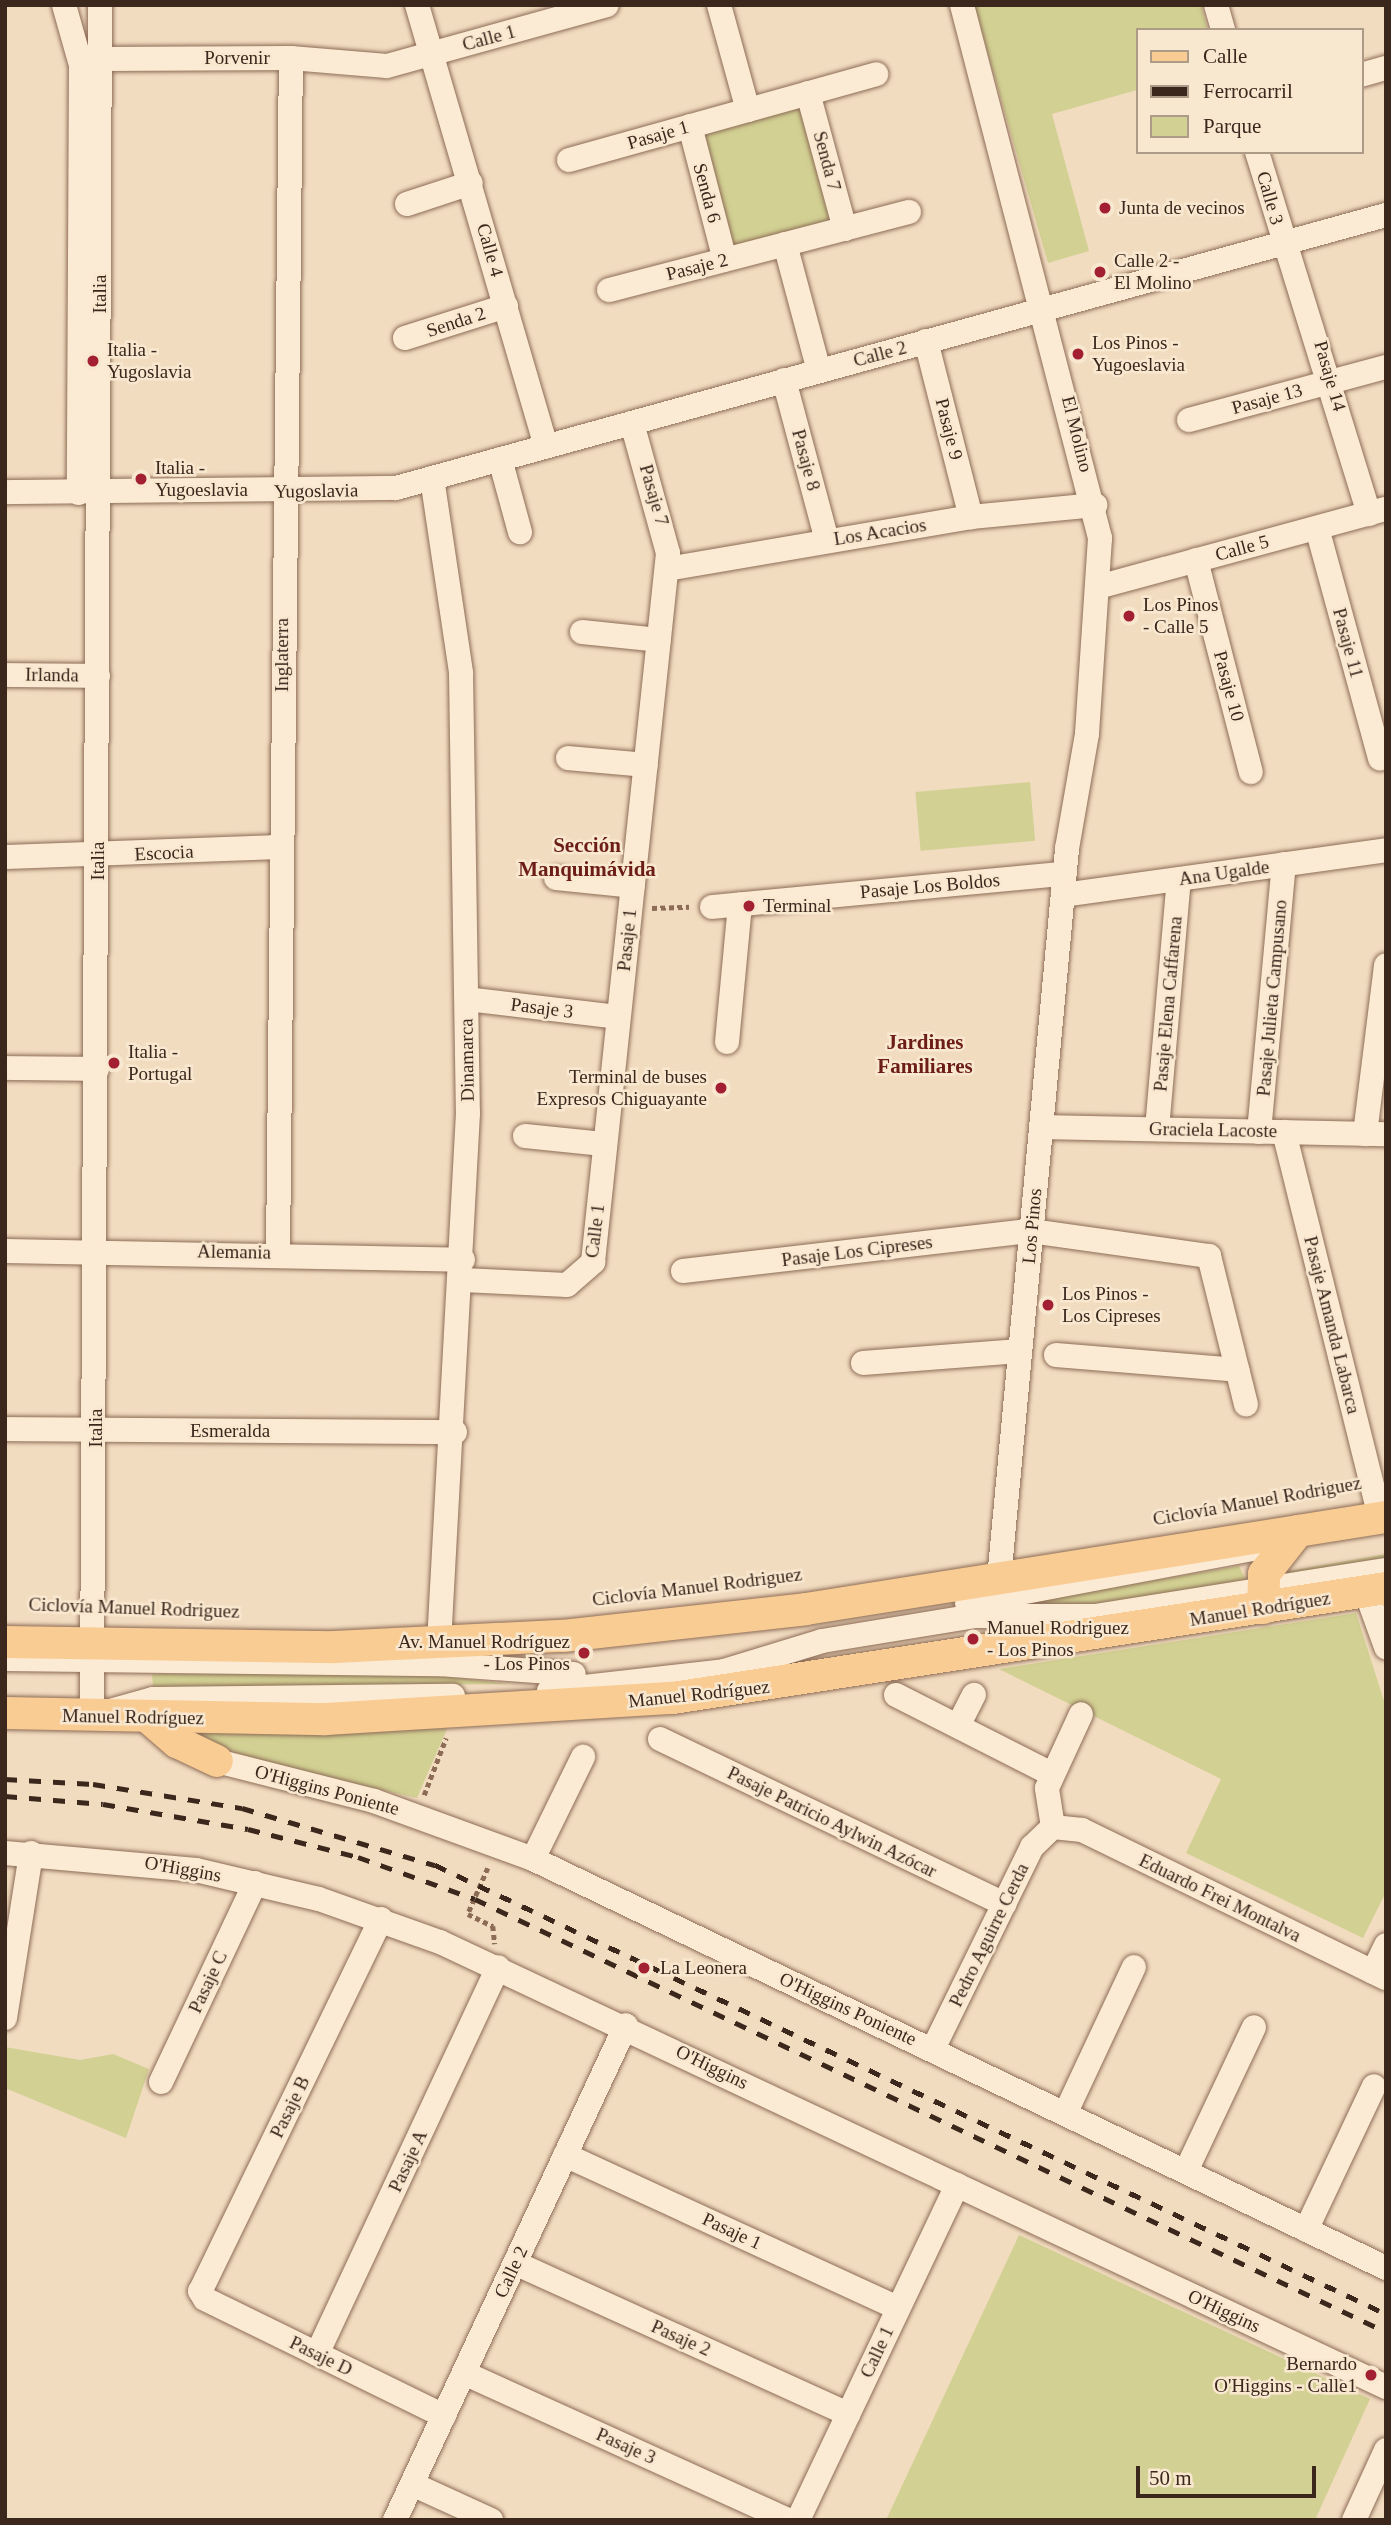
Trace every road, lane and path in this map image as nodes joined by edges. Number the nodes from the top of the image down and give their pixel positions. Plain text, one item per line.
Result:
1 (64, 5) edge
2 (100, 5) edge
3 (417, 5) edge
4 (607, 5) edge
5 (719, 5) edge
6 (962, 5) edge
7 (1216, 5) edge
8 (572, 10) edge
9 (1222, 28) edge
10 (434, 53) junction
11 (292, 58) junction
12 (102, 59) junction
13 (370, 67) joint
14 (1386, 68) edge
15 (876, 74) dead end
16 (1363, 74) edge
17 (808, 93) junction
18 (748, 110) junction
19 (690, 126) junction
20 (1258, 154) edge
21 (569, 160) dead end
22 (471, 183) junction
23 (407, 204) dead end
24 (909, 212) dead end
25 (1386, 215) edge
26 (845, 229) junction
27 (1282, 243) junction
28 (785, 244) junction
29 (725, 260) junction
30 (609, 290) dead end
31 (506, 306) junction
32 (1044, 309) junction
33 (405, 338) dead end
34 (926, 341) junction
35 (1386, 367) edge
36 (819, 371) junction
37 (785, 380) junction
38 (1331, 382) junction
39 (1189, 420) dead end
40 (632, 422) junction
41 (546, 447) junction
42 (500, 459) junction
43 (432, 478) junction
44 (375, 490) joint
45 (283, 491) junction
46 (5, 492) edge
47 (89, 493) junction
48 (1095, 505) junction
49 (1377, 511) edge
50 (971, 517) junction
51 (1317, 528) junction
52 (520, 531) dead end
53 (827, 540) junction
54 (1196, 560) junction
55 (667, 569) junction
56 (1098, 587) junction
57 (582, 632) dead end
58 (659, 640) junction
59 (5, 675) edge
60 (98, 676) junction
61 (568, 758) dead end
62 (1380, 759) dead end
63 (646, 765) junction
64 (1251, 772) dead end
65 (281, 847) junction
66 (1386, 850) edge
67 (5, 857) edge
68 (98, 857) junction
69 (1284, 864) junction
70 (556, 878) dead end
71 (1179, 880) junction
72 (1064, 885) junction
73 (631, 897) junction
74 (740, 905) junction
75 (712, 907) joint
76 (1386, 965) edge
77 (467, 999) junction
78 (618, 1017) junction
79 (727, 1042) dead end
80 (5, 1068) edge
81 (97, 1069) junction
82 (1041, 1126) junction
83 (1157, 1129) junction
84 (1259, 1132) junction
85 (1284, 1132) junction
86 (1375, 1134) edge
87 (525, 1136) dead end
88 (604, 1144) junction
89 (1031, 1231) junction
90 (5, 1251) edge
91 (96, 1251) junction
92 (278, 1253) junction
93 (463, 1270) junction
94 (683, 1271) dead end
95 (1020, 1351) junction
96 (1056, 1355) dead end
97 (863, 1363) dead end
98 (1237, 1370) junction
99 (1246, 1405) dead end
100 (5, 1429) edge
101 (96, 1430) junction
102 (455, 1432) junction
103 (1383, 1518) edge
104 (1298, 1531) junction
105 (999, 1579) junction
106 (1379, 1583) edge
107 (1261, 1599) junction
108 (5, 1642) edge
109 (439, 1644) junction
110 (1386, 1647) edge
111 (94, 1653) junction
112 (5, 1660) edge
113 (896, 1695) dead end
114 (974, 1695) dead end
115 (5, 1713) edge
116 (454, 1714) junction
117 (1081, 1714) dead end
118 (92, 1716) junction
119 (149, 1718) junction
120 (958, 1726) junction
121 (660, 1739) dead end
122 (583, 1758) dead end
123 (217, 1761) joint
124 (1052, 1774) junction
125 (416, 1814) junction
126 (1053, 1827) junction
127 (499, 1845) junction
128 (5, 1853) edge
129 (31, 1853) junction
130 (533, 1859) junction
131 (255, 1883) junction
132 (1004, 1904) junction
133 (381, 1919) junction
134 (1386, 1945) edge
135 (498, 1967) junction
136 (1134, 1967) dead end
137 (1379, 1975) edge
138 (6, 2002) edge
139 (626, 2025) junction
140 (1254, 2028) dead end
141 (933, 2049) junction
142 (161, 2081) dead end
143 (1374, 2086) dead end
144 (1066, 2112) junction
145 (565, 2155) junction
146 (1186, 2171) junction
147 (957, 2185) junction
148 (1306, 2230) junction
149 (515, 2263) junction
150 (1386, 2268) edge
151 (201, 2294) joint
152 (898, 2308) junction
153 (317, 2354) junction
154 (464, 2373) junction
155 (1386, 2387) edge
156 (848, 2414) junction
157 (444, 2416) junction
158 (1386, 2449) edge
159 (412, 2484) junction
160 (395, 2520) edge
161 (491, 2520) edge
162 (788, 2520) edge
163 (798, 2520) edge
164 (1354, 2520) edge

1 - 47 street, Italia
2 - 12 street, Italia
3 - 10 street
4 - 8 street, Calle 1
5 - 18 street
6 - 32 street, El Molino
7 - 9 street
8 - 10 street, Calle 1
10 - 13 street, Calle 1
10 - 22 street, Calle 4
11 - 12 street, Porvenir
11 - 13 street, Porvenir
11 - 45 street, Inglaterra
12 - 47 street, Italia
14 - 16 street
15 - 17 street, Pasaje 1
17 - 18 street, Pasaje 1
17 - 26 street, Senda 7
18 - 19 street, Pasaje 1
19 - 21 street, Pasaje 1
19 - 29 street, Senda 6
20 - 27 street, Calle 3
22 - 23 street
22 - 31 street, Calle 4
24 - 26 street, Pasaje 2
25 - 27 street, Calle 2
26 - 28 street, Pasaje 2
27 - 32 street, Calle 2
27 - 38 street, Pasaje 14
28 - 29 street, Pasaje 2
28 - 36 street
29 - 30 street, Pasaje 2
31 - 33 street, Senda 2
31 - 41 street, Calle 4
32 - 34 street, Calle 2
32 - 48 street, El Molino
34 - 36 street, Calle 2
34 - 50 street, Pasaje 9
35 - 38 street, Pasaje 13
36 - 37 street, Calle 2
37 - 40 street, Calle 2
37 - 53 street, Pasaje 8
38 - 39 street, Pasaje 13
38 - 49 street, Pasaje 14
40 - 41 street, Calle 2
40 - 55 street, Pasaje 7
41 - 42 street, Calle 2
42 - 43 street, Calle 2
42 - 52 street
43 - 44 street, Calle 2
43 - 77 street, Dinamarca
44 - 45 street, Yugoslavia
45 - 47 street, Yugoslavia
45 - 65 street, Inglaterra
46 - 47 street, Yugoslavia
47 - 60 street, Italia
48 - 50 street, Los Acacios
48 - 56 street, El Molino
49 - 51 street, Calle 5
50 - 53 street, Los Acacios
51 - 54 street, Calle 5
51 - 62 street, Pasaje 11
53 - 55 street, Los Acacios
54 - 56 street, Calle 5
54 - 64 street, Pasaje 10
55 - 58 street, Pasaje 1
56 - 72 street, El Molino
57 - 58 street
58 - 63 street, Pasaje 1
59 - 60 street, Irlanda
60 - 68 street, Italia
61 - 63 street
63 - 73 street, Pasaje 1
65 - 68 street, Escocia
65 - 92 street, Inglaterra
66 - 69 street, Ana Ugalde
67 - 68 street, Escocia
68 - 81 street, Italia
69 - 71 street, Ana Ugalde
69 - 84 street, Pasaje Julieta Campusano
70 - 73 street
71 - 72 street, Ana Ugalde
71 - 83 street, Pasaje Elena Caffarena
72 - 74 street, Pasaje Los Boldos
72 - 82 street, Los Pinos
73 - 75 path
73 - 78 street, Pasaje 1
74 - 75 street, Pasaje Los Boldos
74 - 79 street
76 - 86 street
77 - 78 street, Pasaje 3
77 - 93 street, Dinamarca
78 - 88 street, Pasaje 1
80 - 81 street
81 - 91 street, Italia
82 - 83 street, Graciela Lacoste
82 - 89 street, Los Pinos
83 - 84 street, Graciela Lacoste
84 - 85 street, Graciela Lacoste
85 - 86 street, Graciela Lacoste
85 - 103 street, Pasaje Amanda Labarca
87 - 88 street
88 - 93 street, Calle 1
89 - 94 street, Pasaje Los Cipreses
89 - 95 street, Los Pinos
89 - 98 street, Pasaje Los Cipreses
90 - 91 street, Alemania
91 - 92 street, Alemania
91 - 101 street, Italia
92 - 93 street, Alemania
93 - 102 street, Dinamarca
95 - 97 street
95 - 105 street, Los Pinos
96 - 98 street
98 - 99 street
100 - 101 street, Esmeralda
101 - 102 street, Esmeralda
101 - 111 street, Italia
102 - 109 street, Dinamarca
103 - 104 main road
104 - 105 main road
104 - 107 main road
104 - 111 street
105 - 109 main road
106 - 107 main road, Manuel Rodríguez
106 - 110 street
107 - 116 main road, Manuel Rodríguez
107 - 118 street
108 - 111 main road
109 - 111 main road
111 - 112 street
111 - 118 street, Italia
113 - 120 street
114 - 120 street
115 - 118 main road, Manuel Rodríguez
116 - 119 main road, Manuel Rodríguez
116 - 125 path
117 - 124 street
118 - 119 main road, Manuel Rodríguez
119 - 123 main road
120 - 124 street
121 - 132 street, Pasaje Patricio Aylwin Azócar
122 - 130 street
123 - 125 street, O'Higgins Poniente
124 - 126 street
125 - 127 street, O'Higgins Poniente
126 - 132 street, Pedro Aguirre Cerda
126 - 137 street, Eduardo Frei Montalva
127 - 130 street, O'Higgins Poniente
127 - 135 path
128 - 129 street, O'Higgins
129 - 131 street, O'Higgins
129 - 138 street
130 - 141 street, O'Higgins Poniente
131 - 133 street, O'Higgins
131 - 142 street, Pasaje C
132 - 141 street, Pedro Aguirre Cerda
133 - 135 street, O'Higgins
133 - 151 street, Pasaje B
134 - 137 street
135 - 139 street, O'Higgins
135 - 153 street, Pasaje A
136 - 144 street
139 - 145 street, Calle 2
139 - 147 street, O'Higgins
140 - 146 street
141 - 144 street, O'Higgins Poniente
143 - 148 street
144 - 146 street, O'Higgins Poniente
145 - 149 street, Calle 2
145 - 152 street, Pasaje 1
146 - 148 street, O'Higgins Poniente
147 - 152 street, Calle 1
147 - 155 street, O'Higgins
148 - 150 street, O'Higgins Poniente
149 - 154 street, Calle 2
149 - 156 street, Pasaje 2
151 - 153 street, Pasaje D
152 - 156 street, Calle 1
153 - 157 street, Pasaje D
154 - 157 street, Calle 2
154 - 162 street, Pasaje 3
156 - 163 street, Calle 1
157 - 159 street, Calle 2
158 - 164 street
159 - 160 street, Calle 2
159 - 161 street

